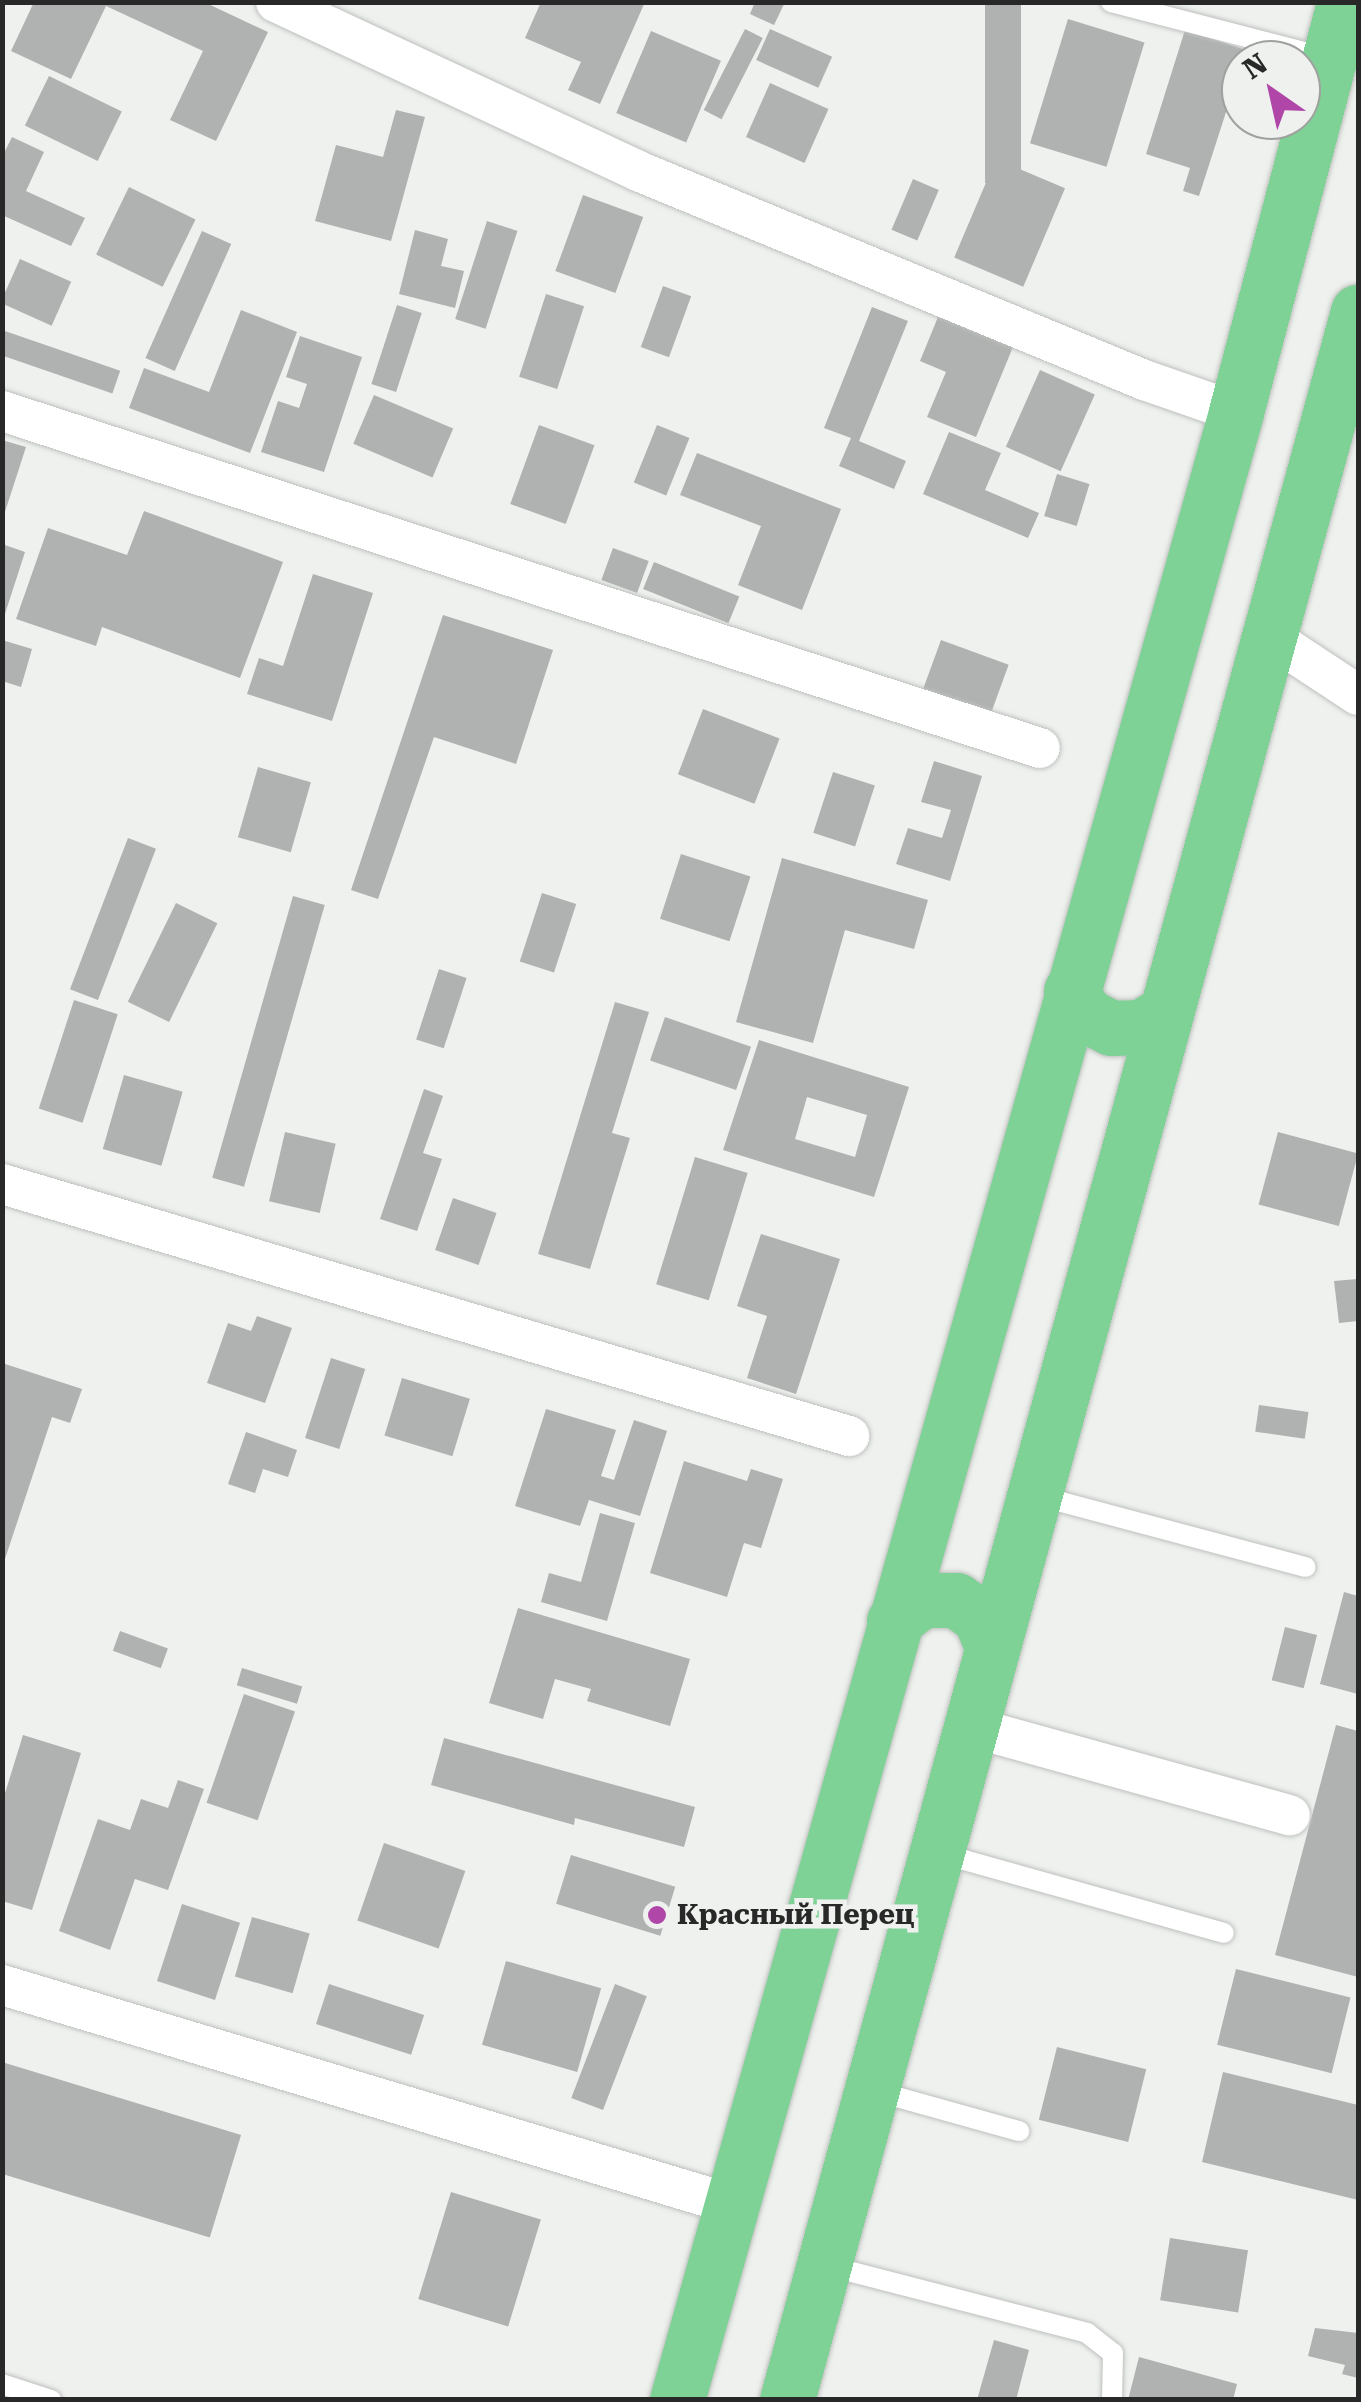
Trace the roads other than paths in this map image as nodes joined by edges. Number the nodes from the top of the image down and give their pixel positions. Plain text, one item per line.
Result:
1 (276, 2) edge
2 (1111, 2) edge
3 (1344, 2) edge
4 (340, 16) edge
5 (1329, 58) junction
6 (1358, 312) edge
7 (2, 411) edge
8 (1236, 412) junction
9 (1270, 637) junction
10 (1358, 694) edge
11 (1040, 748) dead end
12 (1071, 991) junction
13 (1166, 1012) junction
14 (2, 1184) edge
15 (849, 1436) dead end
16 (1033, 1494) junction
17 (1306, 1567) dead end
18 (894, 1621) junction
19 (991, 1644) junction
20 (968, 1726) junction
21 (1290, 1815) dead end
22 (934, 1852) junction
23 (1224, 1933) dead end
24 (2, 1985) edge
25 (870, 2089) junction
26 (1019, 2132) dead end
27 (731, 2204) junction
28 (823, 2264) junction
29 (2, 2384) edge
30 (51, 2400) edge
31 (677, 2400) edge
32 (787, 2400) edge
33 (1112, 2400) edge

1 - 4 street
2 - 5 lane
3 - 5 highway
4 - 8 street
5 - 8 highway
6 - 9 highway
7 - 11 street
8 - 12 highway
9 - 10 street
9 - 13 highway
12 - 13 highway
12 - 18 highway
13 - 16 highway
14 - 15 street
16 - 17 lane
16 - 19 highway
18 - 19 highway
18 - 27 highway
19 - 20 highway
20 - 21 street
20 - 22 highway
22 - 23 lane
22 - 25 highway
24 - 27 street
25 - 26 lane
25 - 28 highway
27 - 31 highway
28 - 32 highway
28 - 33 lane
29 - 30 lane

